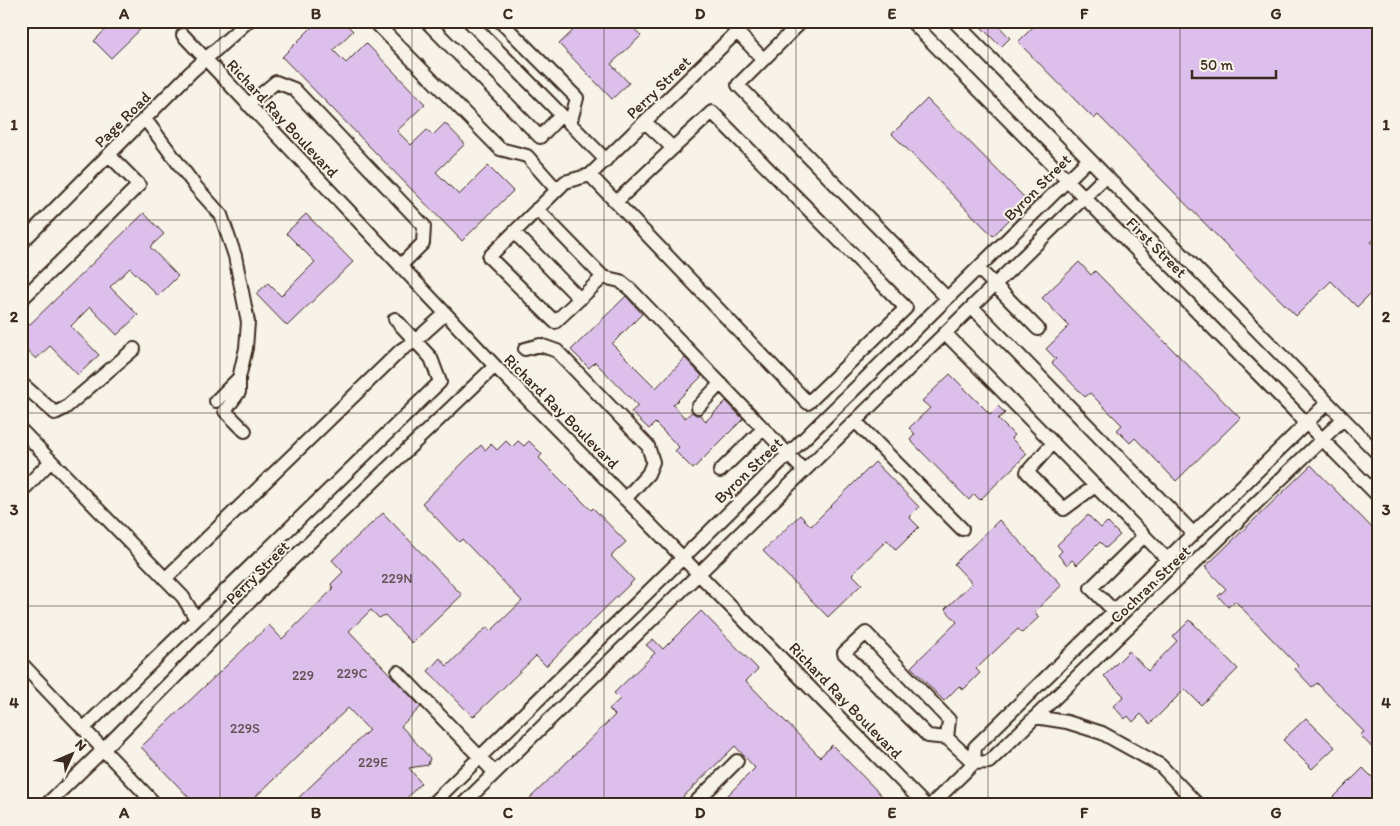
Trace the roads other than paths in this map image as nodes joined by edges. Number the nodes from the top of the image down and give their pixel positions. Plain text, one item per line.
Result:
1 (248, 21) edge
2 (374, 21) edge
3 (426, 21) edge
4 (469, 21) edge
5 (500, 21) edge
6 (748, 21) edge
7 (802, 21) edge
8 (911, 21) edge
9 (954, 21) edge
10 (737, 32) junction
11 (182, 34) dead end
12 (206, 59) junction
13 (763, 59) junction
14 (248, 105) junction
15 (144, 119) junction
16 (565, 119) junction
17 (645, 122) junction
18 (673, 148) junction
19 (109, 155) junction
20 (606, 160) junction
21 (1088, 160) junction
22 (590, 175) junction
23 (1105, 177) junction
24 (1068, 180) junction
25 (557, 190) junction
26 (1085, 197) junction
27 (616, 202) junction
28 (537, 209) junction
29 (514, 232) junction
30 (21, 243) edge
31 (400, 266) junction
32 (978, 268) junction
33 (603, 277) junction
34 (994, 286) junction
35 (23, 295) edge
36 (947, 298) junction
37 (580, 299) junction
38 (972, 307) junction
39 (445, 314) junction
40 (395, 319) dead end
41 (1038, 329) dead end
42 (946, 333) junction
43 (415, 341) junction
44 (134, 349) dead end
45 (524, 349) dead end
46 (494, 366) junction
47 (240, 378) junction
48 (21, 383) edge
49 (720, 384) junction
50 (849, 394) junction
51 (216, 401) dead end
52 (1327, 403) junction
53 (698, 407) dead end
54 (866, 411) junction
55 (1343, 419) junction
56 (855, 421) junction
57 (1307, 422) junction
58 (763, 429) junction
59 (21, 430) edge
60 (245, 431) dead end
61 (1323, 439) junction
62 (1053, 443) junction
63 (788, 455) junction
64 (1379, 455) edge
65 (51, 461) junction
66 (720, 471) dead end
67 (804, 471) junction
68 (24, 483) edge
69 (1095, 486) junction
70 (1379, 497) edge
71 (625, 499) junction
72 (962, 529) dead end
73 (1193, 533) junction
74 (1144, 536) junction
75 (682, 557) junction
76 (1167, 559) junction
77 (699, 574) junction
78 (165, 579) junction
79 (1114, 611) junction
80 (196, 619) junction
81 (21, 663) edge
82 (574, 664) junction
83 (398, 672) dead end
84 (590, 680) junction
85 (1036, 717) junction
86 (83, 729) junction
87 (947, 738) junction
88 (103, 750) junction
89 (480, 757) junction
90 (737, 761) dead end
91 (974, 763) junction
92 (495, 773) junction
93 (46, 805) edge
94 (156, 805) edge
95 (431, 805) edge
96 (462, 805) edge
97 (693, 805) edge
98 (926, 805) edge
99 (932, 805) edge
100 (1198, 805) edge

1 - 12 street, Page Road
2 - 25 street
3 - 16 street
4 - 16 street
5 - 16 street
6 - 10 street, Perry Street
7 - 13 street
8 - 24 street, First Street
9 - 21 street, First Street
10 - 13 street
10 - 17 street, Perry Street
11 - 12 street, Richard Ray Boulevard
12 - 14 street, Richard Ray Boulevard
12 - 15 street, Page Road
13 - 36 street
14 - 31 street, Richard Ray Boulevard
14 - 31 street
15 - 19 street, Page Road
15 - 47 street
16 - 20 street
17 - 18 street
17 - 20 street, Perry Street
18 - 27 street
18 - 27 street
19 - 30 street, Page Road
19 - 35 street
20 - 22 street, Perry Street
21 - 23 street, First Street
21 - 24 street, Byron Street
22 - 25 street
22 - 27 street
23 - 26 street
23 - 52 street, First Street
24 - 26 street, First Street
24 - 32 street, Byron Street
25 - 28 street
26 - 34 street
26 - 57 street, First Street
28 - 29 street
28 - 33 street
29 - 37 street
29 - 37 street
31 - 39 street, Richard Ray Boulevard
32 - 34 street
32 - 36 street, Byron Street
33 - 37 street
33 - 49 street
34 - 38 street
34 - 41 street
36 - 50 street, Byron Street
38 - 42 street
38 - 73 street
39 - 43 street
39 - 46 street, Richard Ray Boulevard
40 - 43 street
42 - 54 street
42 - 62 street
43 - 78 street
43 - 80 street
44 - 48 street
45 - 71 street
46 - 71 street, Richard Ray Boulevard
46 - 88 street, Perry Street
47 - 51 street
47 - 60 street
49 - 53 street
49 - 58 street
50 - 54 street
50 - 63 street, Byron Street
52 - 55 street, First Street
52 - 57 street, Cochran Street
54 - 56 street
55 - 61 street, Cochran Street
55 - 64 street, First Street
56 - 67 street
56 - 72 street
57 - 61 street, First Street
57 - 73 street, Cochran Street
58 - 63 street
58 - 66 street
59 - 65 street
61 - 70 street, First Street
61 - 85 street, Cochran Street
62 - 69 street
62 - 69 street
63 - 67 street
63 - 75 street, Byron Street
65 - 68 street
65 - 78 street
67 - 77 street
69 - 74 street
71 - 75 street, Richard Ray Boulevard
73 - 76 street, Cochran Street
74 - 76 street
74 - 79 street
75 - 77 street, Richard Ray Boulevard
75 - 82 street, Byron Street
76 - 79 street, Cochran Street
77 - 84 street
77 - 98 street, Richard Ray Boulevard
78 - 80 street
79 - 91 street, Cochran Street
80 - 86 street
81 - 86 street
82 - 84 street
82 - 89 street, Byron Street
83 - 89 street
84 - 92 street
85 - 91 street, Cochran Street
85 - 100 street
86 - 88 street
87 - 87 street
87 - 91 street
88 - 93 street, Perry Street
88 - 94 street
89 - 92 street
89 - 95 street, Byron Street
90 - 97 street
91 - 99 street, Cochran Street
92 - 96 street

